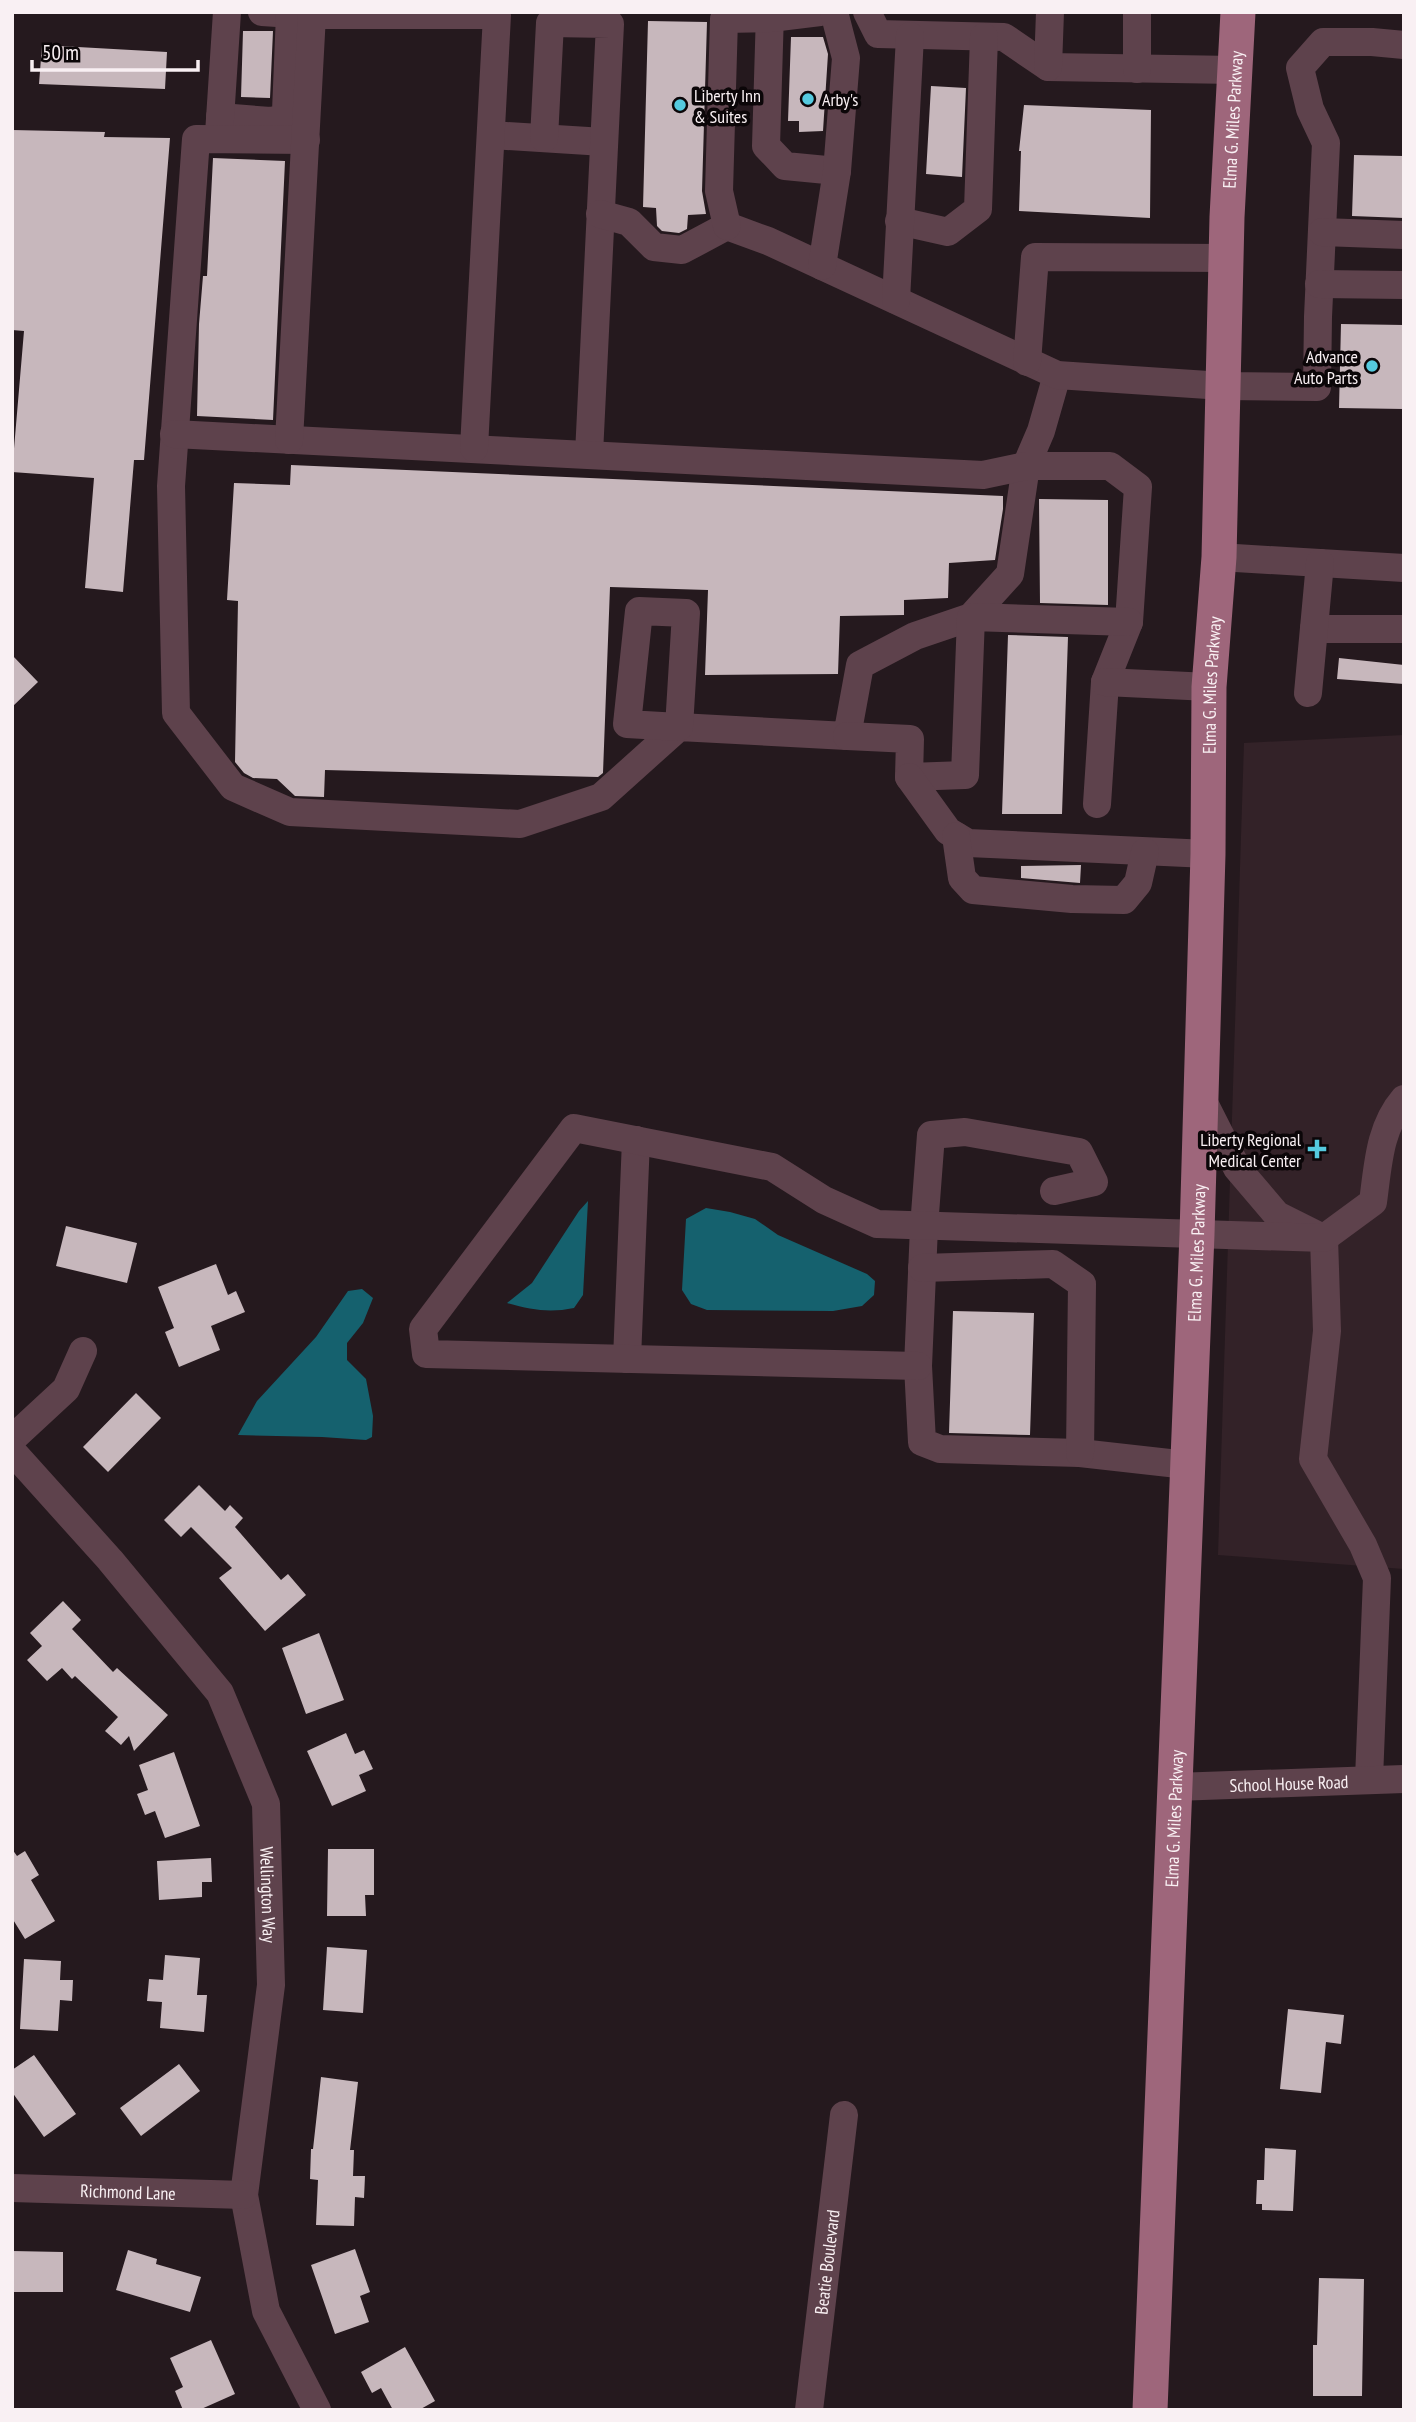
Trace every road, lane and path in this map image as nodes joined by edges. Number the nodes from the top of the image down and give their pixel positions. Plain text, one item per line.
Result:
1 (227, 12) edge
2 (262, 12) edge
3 (820, 12) edge
4 (834, 12) edge
5 (1050, 12) edge
6 (1138, 12) edge
7 (1238, 12) edge
8 (498, 13) edge
9 (301, 15) junction
10 (771, 15) edge
11 (873, 23) edge
12 (910, 36) junction
13 (984, 37) junction
14 (1404, 45) edge
15 (846, 58) junction
16 (1048, 67) junction
17 (1136, 69) junction
18 (1236, 71) junction
19 (219, 128) junction
20 (491, 135) junction
21 (544, 138) junction
22 (306, 140) junction
23 (604, 142) junction
24 (722, 145) junction
25 (766, 146) junction
26 (837, 171) junction
27 (600, 214) junction
28 (899, 221) junction
29 (727, 226) junction
30 (1322, 232) junction
31 (1404, 234) edge
32 (1227, 257) junction
33 (822, 266) junction
34 (1319, 284) junction
35 (1404, 285) edge
36 (896, 300) junction
37 (1027, 362) junction
38 (1057, 376) junction
39 (1223, 386) junction
40 (174, 434) junction
41 (289, 440) junction
42 (474, 448) junction
43 (589, 454) junction
44 (1026, 466) junction
45 (1219, 557) junction
46 (1320, 563) junction
47 (1404, 568) edge
48 (971, 617) junction
49 (1129, 621) junction
50 (1314, 629) junction
51 (1404, 629) edge
52 (1105, 682) junction
53 (1209, 687) junction
54 (1308, 693) dead end
55 (847, 736) junction
56 (909, 778) junction
57 (1097, 804) dead end
58 (956, 836) junction
59 (1145, 852) junction
60 (1208, 854) junction
61 (1200, 1095) junction
62 (1404, 1099) edge
63 (636, 1140) junction
64 (1054, 1191) dead end
65 (924, 1227) junction
66 (1196, 1234) junction
67 (1324, 1238) junction
68 (922, 1268) junction
69 (83, 1351) dead end
70 (628, 1359) junction
71 (918, 1366) junction
72 (12, 1439) edge
73 (12, 1451) edge
74 (1080, 1452) junction
75 (1187, 1465) junction
76 (1370, 1779) junction
77 (1404, 1779) edge
78 (1175, 1787) junction
79 (844, 2115) dead end
80 (12, 2188) edge
81 (244, 2195) junction
82 (317, 2410) edge
83 (810, 2410) edge
84 (1150, 2410) edge

1 - 19 street
2 - 9 street
3 - 10 street
4 - 15 street
5 - 16 street
6 - 17 street
7 - 18 main road, Elma G. Miles Parkway
8 - 9 street
8 - 20 street
9 - 19 street
9 - 22 street
10 - 24 street
10 - 25 street
11 - 12 street
11 - 15 street
12 - 13 street
12 - 28 street
13 - 16 street
13 - 28 street
14 - 30 street
15 - 26 street
16 - 17 street
17 - 18 street
18 - 32 main road, Elma G. Miles Parkway
19 - 22 street
19 - 40 street
20 - 21 street
20 - 42 street
21 - 23 street
21 - 23 street
22 - 41 street
23 - 27 street
24 - 25 street
24 - 29 street
25 - 26 street
26 - 33 street
27 - 29 street
27 - 43 street
28 - 36 street
29 - 33 street
30 - 31 street
30 - 34 street
32 - 37 street
32 - 39 main road, Elma G. Miles Parkway
33 - 36 street
34 - 35 street
34 - 39 street
36 - 37 street
37 - 38 street
38 - 39 street
38 - 44 street
39 - 45 main road, Elma G. Miles Parkway
40 - 41 street
40 - 55 street
41 - 42 street
42 - 43 street
43 - 44 street
44 - 48 street
44 - 49 street
45 - 46 street
45 - 53 main road, Elma G. Miles Parkway
46 - 47 street
46 - 50 street
48 - 49 street
48 - 55 street
48 - 56 street
49 - 52 street
50 - 51 street
50 - 54 street
52 - 53 street
52 - 57 street
53 - 60 main road, Elma G. Miles Parkway
55 - 56 street
56 - 58 street
58 - 59 street
58 - 59 street
59 - 60 street
60 - 61 main road, Elma G. Miles Parkway
61 - 66 main road, Elma G. Miles Parkway
61 - 67 street
62 - 67 street
63 - 65 street
63 - 70 street
63 - 70 street
64 - 65 street
65 - 66 street
65 - 68 street
66 - 67 street
66 - 75 main road, Elma G. Miles Parkway
67 - 76 street
68 - 71 street
68 - 74 street
69 - 72 street
70 - 71 street
71 - 74 street
73 - 81 street, Wellington Way
74 - 75 street
75 - 78 main road, Elma G. Miles Parkway
76 - 77 street, School House Road
76 - 78 street, School House Road
78 - 84 main road, Elma G. Miles Parkway
79 - 83 street, Beatie Boulevard
80 - 81 street, Richmond Lane
81 - 82 street, Wellington Way

